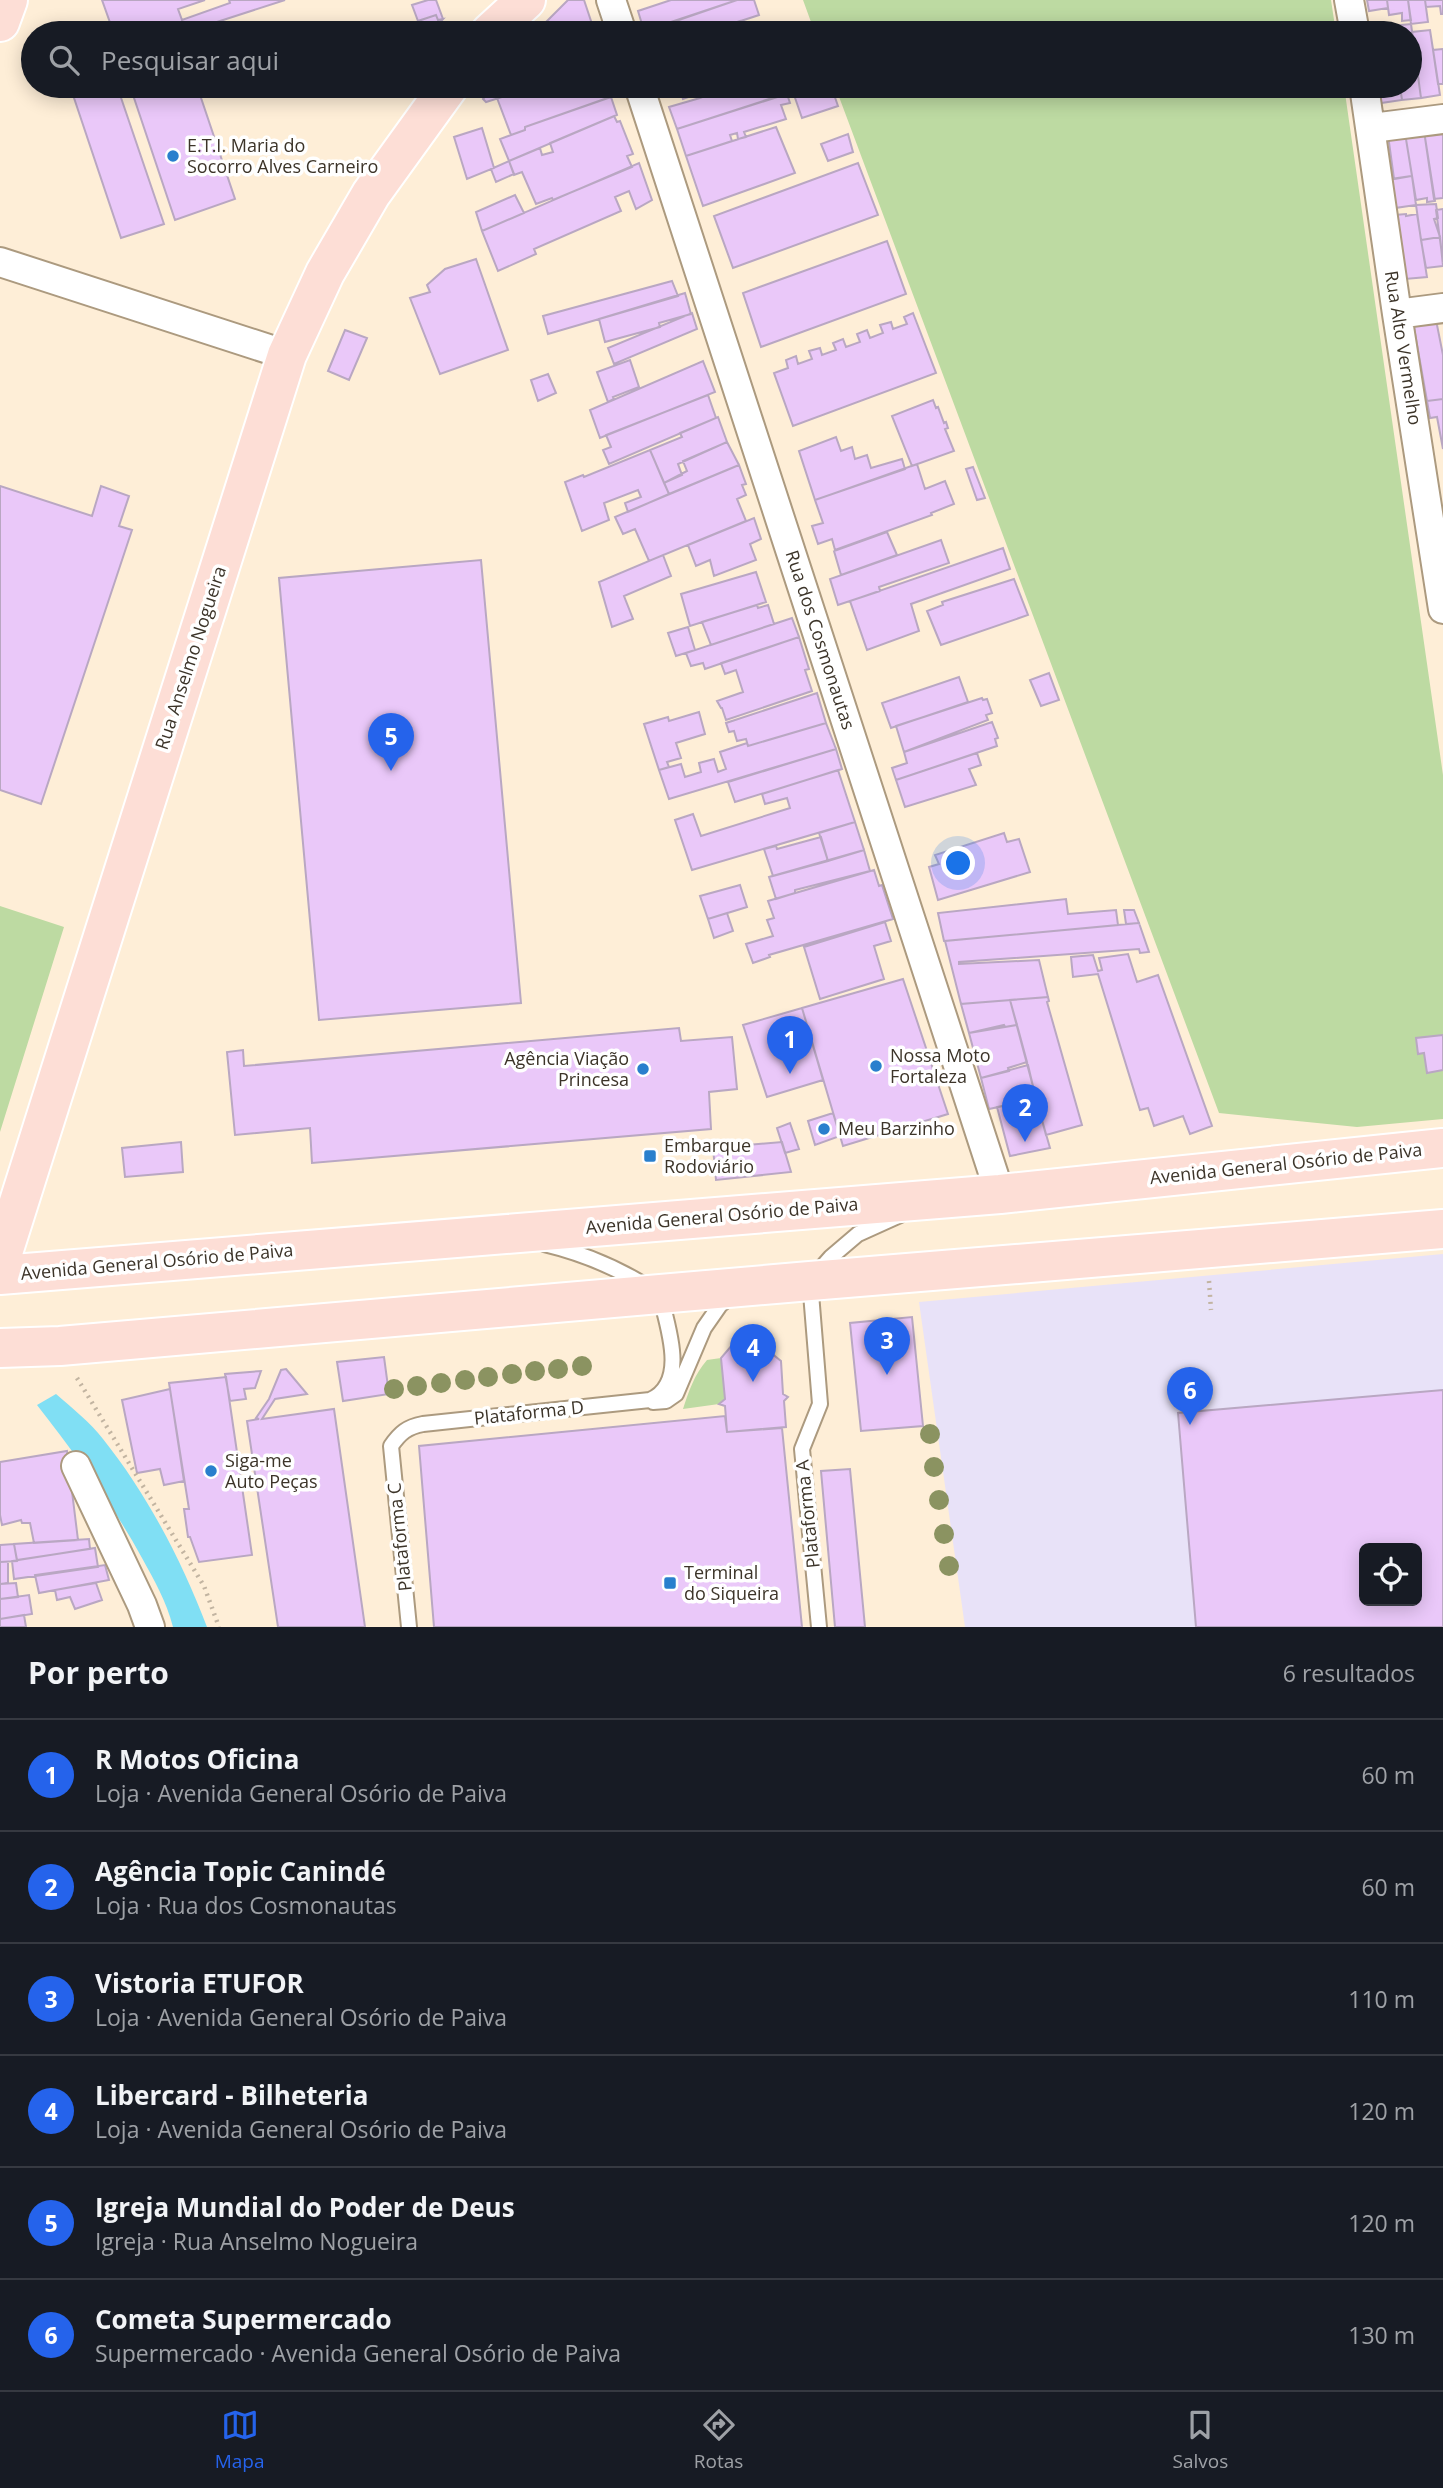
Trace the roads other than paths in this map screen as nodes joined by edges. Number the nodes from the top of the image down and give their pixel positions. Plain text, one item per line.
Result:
1 (8, 0) edge
2 (526, 0) edge
3 (611, 0) edge
4 (1349, 0) edge
5 (503, 21) edge
6 (618, 21) edge
7 (1353, 21) edge
8 (0, 22) edge
9 (440, 98) edge
10 (643, 98) edge
11 (1366, 98) edge
12 (1443, 119) edge
13 (1372, 128) junction
14 (0, 262) edge
15 (1443, 308) edge
16 (1396, 314) junction
17 (287, 355) junction
18 (1435, 507) edge
19 (1443, 609) edge
20 (1443, 1148) edge
21 (1000, 1194) junction
22 (945, 1198) junction
23 (1443, 1230) edge
24 (466, 1237) junction
25 (0, 1262) edge
26 (0, 1275) edge
27 (810, 1281) junction
28 (742, 1288) junction
29 (660, 1295) junction
30 (0, 1348) edge
31 (634, 1402) junction
32 (391, 1446) joint
33 (76, 1466) dead end
34 (150, 1627) edge
35 (409, 1627) edge
36 (819, 1627) edge

1 - 8 main road
2 - 5 main road
3 - 6 street
4 - 7 street
9 - 17 main road, Rua Anselmo Nogueira
10 - 21 street, Rua dos Cosmonautas
11 - 13 street, Rua Alto Vermelho
12 - 13 street
13 - 16 street, Rua Alto Vermelho
14 - 17 street
15 - 16 street
16 - 18 street, Rua Alto Vermelho
17 - 25 main road, Rua Anselmo Nogueira
18 - 19 street, Rua Alto Vermelho
20 - 21 main road, Avenida General Osório de Paiva
21 - 22 main road, Avenida General Osório de Paiva
22 - 24 main road, Avenida General Osório de Paiva
22 - 27 lane
23 - 27 main road
24 - 26 main road, Avenida General Osório de Paiva
24 - 29 lane
27 - 28 main road
27 - 36 lane, Plataforma A
28 - 29 main road
28 - 31 lane, Plataforma D
29 - 30 main road
29 - 31 lane
31 - 32 lane, Plataforma D
32 - 35 lane, Plataforma C
33 - 34 street

